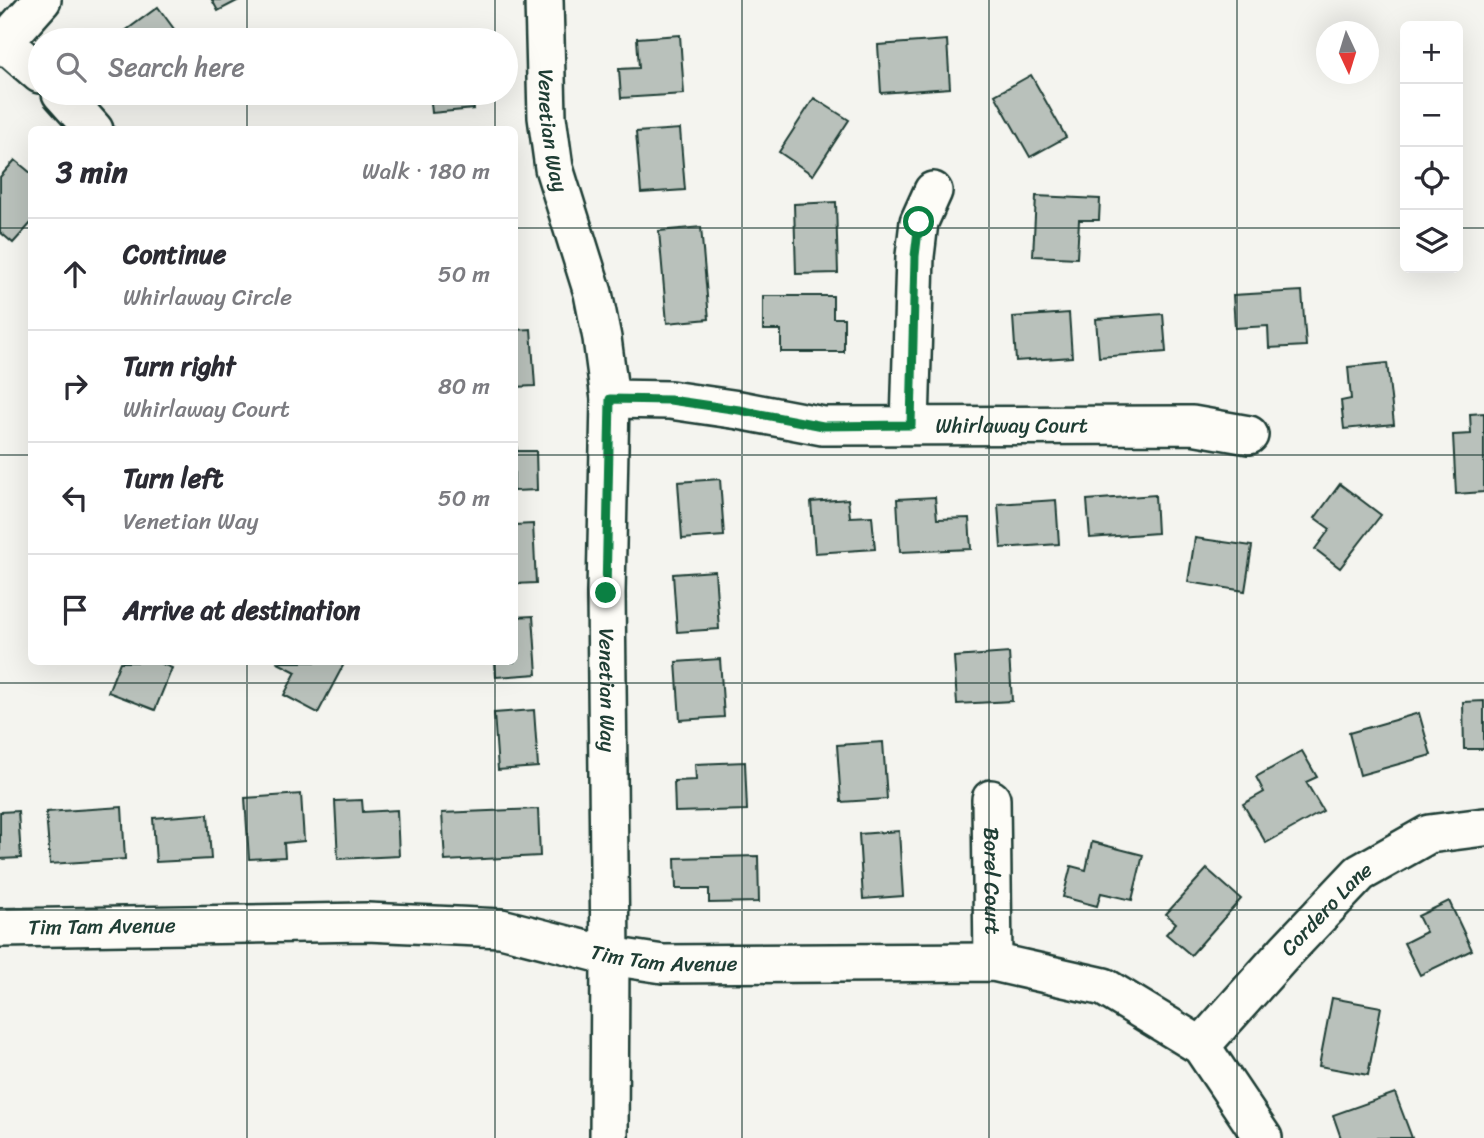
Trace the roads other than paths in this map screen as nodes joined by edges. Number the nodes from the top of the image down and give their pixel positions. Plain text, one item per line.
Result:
1 (41, 0) edge
2 (544, 0) edge
3 (1, 43) edge
4 (28, 64) edge
5 (72, 105) edge
6 (90, 126) edge
7 (933, 191) dead end
8 (610, 399) junction
9 (911, 425) junction
10 (1249, 435) dead end
11 (991, 799) dead end
12 (1484, 827) edge
13 (0, 928) edge
14 (610, 956) junction
15 (993, 962) junction
16 (1201, 1046) junction
17 (609, 1138) edge
18 (1264, 1138) edge

1 - 3 street
2 - 8 street, Venetian Way
3 - 4 street
5 - 6 street
7 - 9 street
8 - 9 street, Whirlaway Court
8 - 14 street, Venetian Way
9 - 10 street, Whirlaway Court
11 - 15 street, Borel Court
12 - 16 street, Cordero Lane
13 - 14 street, Tim Tam Avenue
14 - 15 street, Tim Tam Avenue
14 - 17 street, Venetian Way
15 - 16 street, Tim Tam Avenue
16 - 18 street, Tim Tam Avenue

